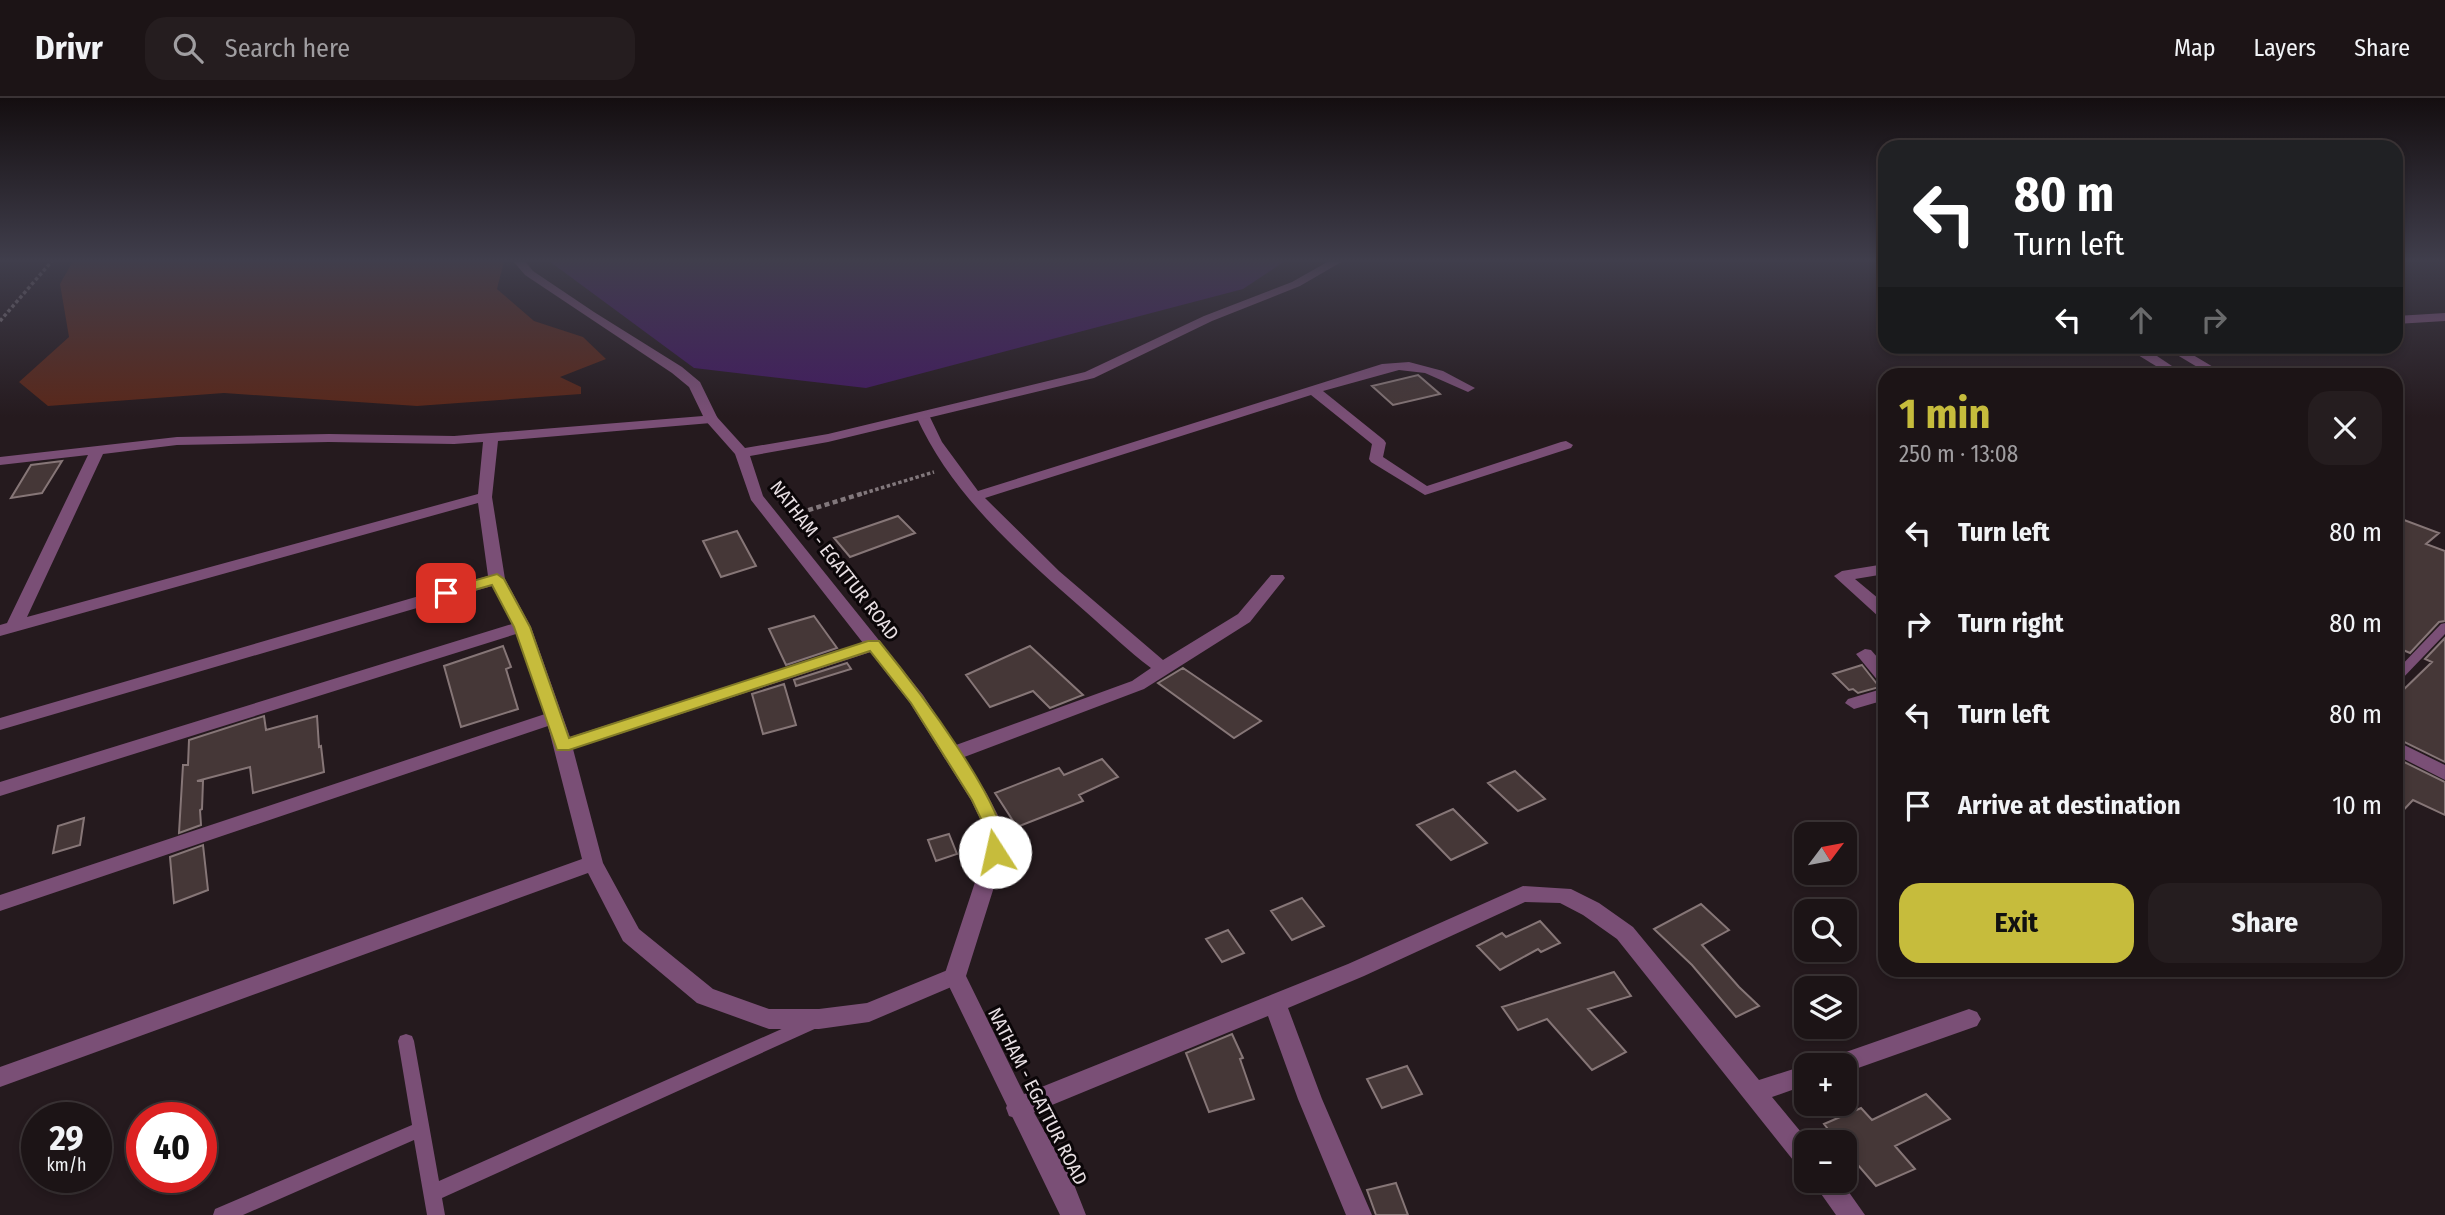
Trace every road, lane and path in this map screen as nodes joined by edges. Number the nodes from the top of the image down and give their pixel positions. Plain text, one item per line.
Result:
1 (590, 313) edge
2 (1221, 313) edge
3 (2445, 317) edge
4 (2403, 320) edge
5 (2145, 354) edge
6 (2182, 354) edge
7 (2167, 368) edge
8 (2207, 368) edge
9 (1468, 388) dead end
10 (1313, 390) junction
11 (923, 416) junction
12 (711, 419) junction
13 (491, 437) junction
14 (1566, 445) dead end
15 (99, 448) junction
16 (742, 453) junction
17 (0, 461) edge
18 (951, 467) junction
19 (977, 496) junction
20 (485, 497) junction
21 (774, 520) junction
22 (1878, 570) edge
23 (1277, 578) dead end
24 (497, 579) junction
25 (1878, 607) edge
26 (522, 627) junction
27 (2445, 627) edge
28 (7, 629) edge
29 (874, 645) junction
30 (1865, 654) dead end
31 (1163, 668) junction
32 (1878, 670) edge
33 (2403, 671) edge
34 (1878, 696) edge
35 (1854, 703) dead end
36 (555, 717) junction
37 (0, 724) edge
38 (563, 746) junction
39 (2403, 751) edge
40 (952, 754) junction
41 (2445, 773) edge
42 (0, 789) edge
43 (593, 863) junction
44 (0, 903) edge
45 (955, 976) junction
46 (1275, 1003) junction
47 (819, 1019) junction
48 (1969, 1019) dead end
49 (406, 1041) dead end
50 (1857, 1058) edge
51 (0, 1077) edge
52 (1794, 1079) edge
53 (1756, 1093) junction
54 (1018, 1108) junction
55 (421, 1129) junction
56 (1794, 1142) edge
57 (433, 1193) junction
58 (1835, 1193) edge
59 (222, 1215) edge
60 (436, 1215) edge
61 (1073, 1215) edge
62 (1359, 1215) edge
63 (1852, 1215) edge

1 - 12 street
2 - 11 street
3 - 4 street
5 - 7 street
6 - 8 street
9 - 10 street
10 - 14 street
10 - 19 street
11 - 16 street
11 - 18 street
12 - 13 street
12 - 16 street
13 - 15 street
13 - 20 street
15 - 17 street
15 - 28 street
16 - 21 street, NATHAM - EGATTUR ROAD
18 - 19 street
18 - 21 path
19 - 31 street
20 - 24 street
20 - 28 street
21 - 29 street, NATHAM - EGATTUR ROAD
22 - 25 street
23 - 31 street
24 - 26 street
24 - 37 street
26 - 36 street
26 - 42 street
27 - 33 lane
29 - 38 street
29 - 40 street, NATHAM - EGATTUR ROAD
30 - 32 street
31 - 40 street
34 - 35 street
36 - 38 street
36 - 44 street
38 - 43 street
39 - 41 street
40 - 45 street, NATHAM - EGATTUR ROAD
43 - 47 street
43 - 51 street
45 - 47 street
45 - 54 street, NATHAM - EGATTUR ROAD
46 - 53 street
46 - 54 street
46 - 62 street
47 - 57 lane
48 - 50 street
49 - 55 lane
52 - 53 street
53 - 56 street
54 - 61 street, NATHAM - EGATTUR ROAD
55 - 57 lane
55 - 59 lane
57 - 60 lane
58 - 63 street

